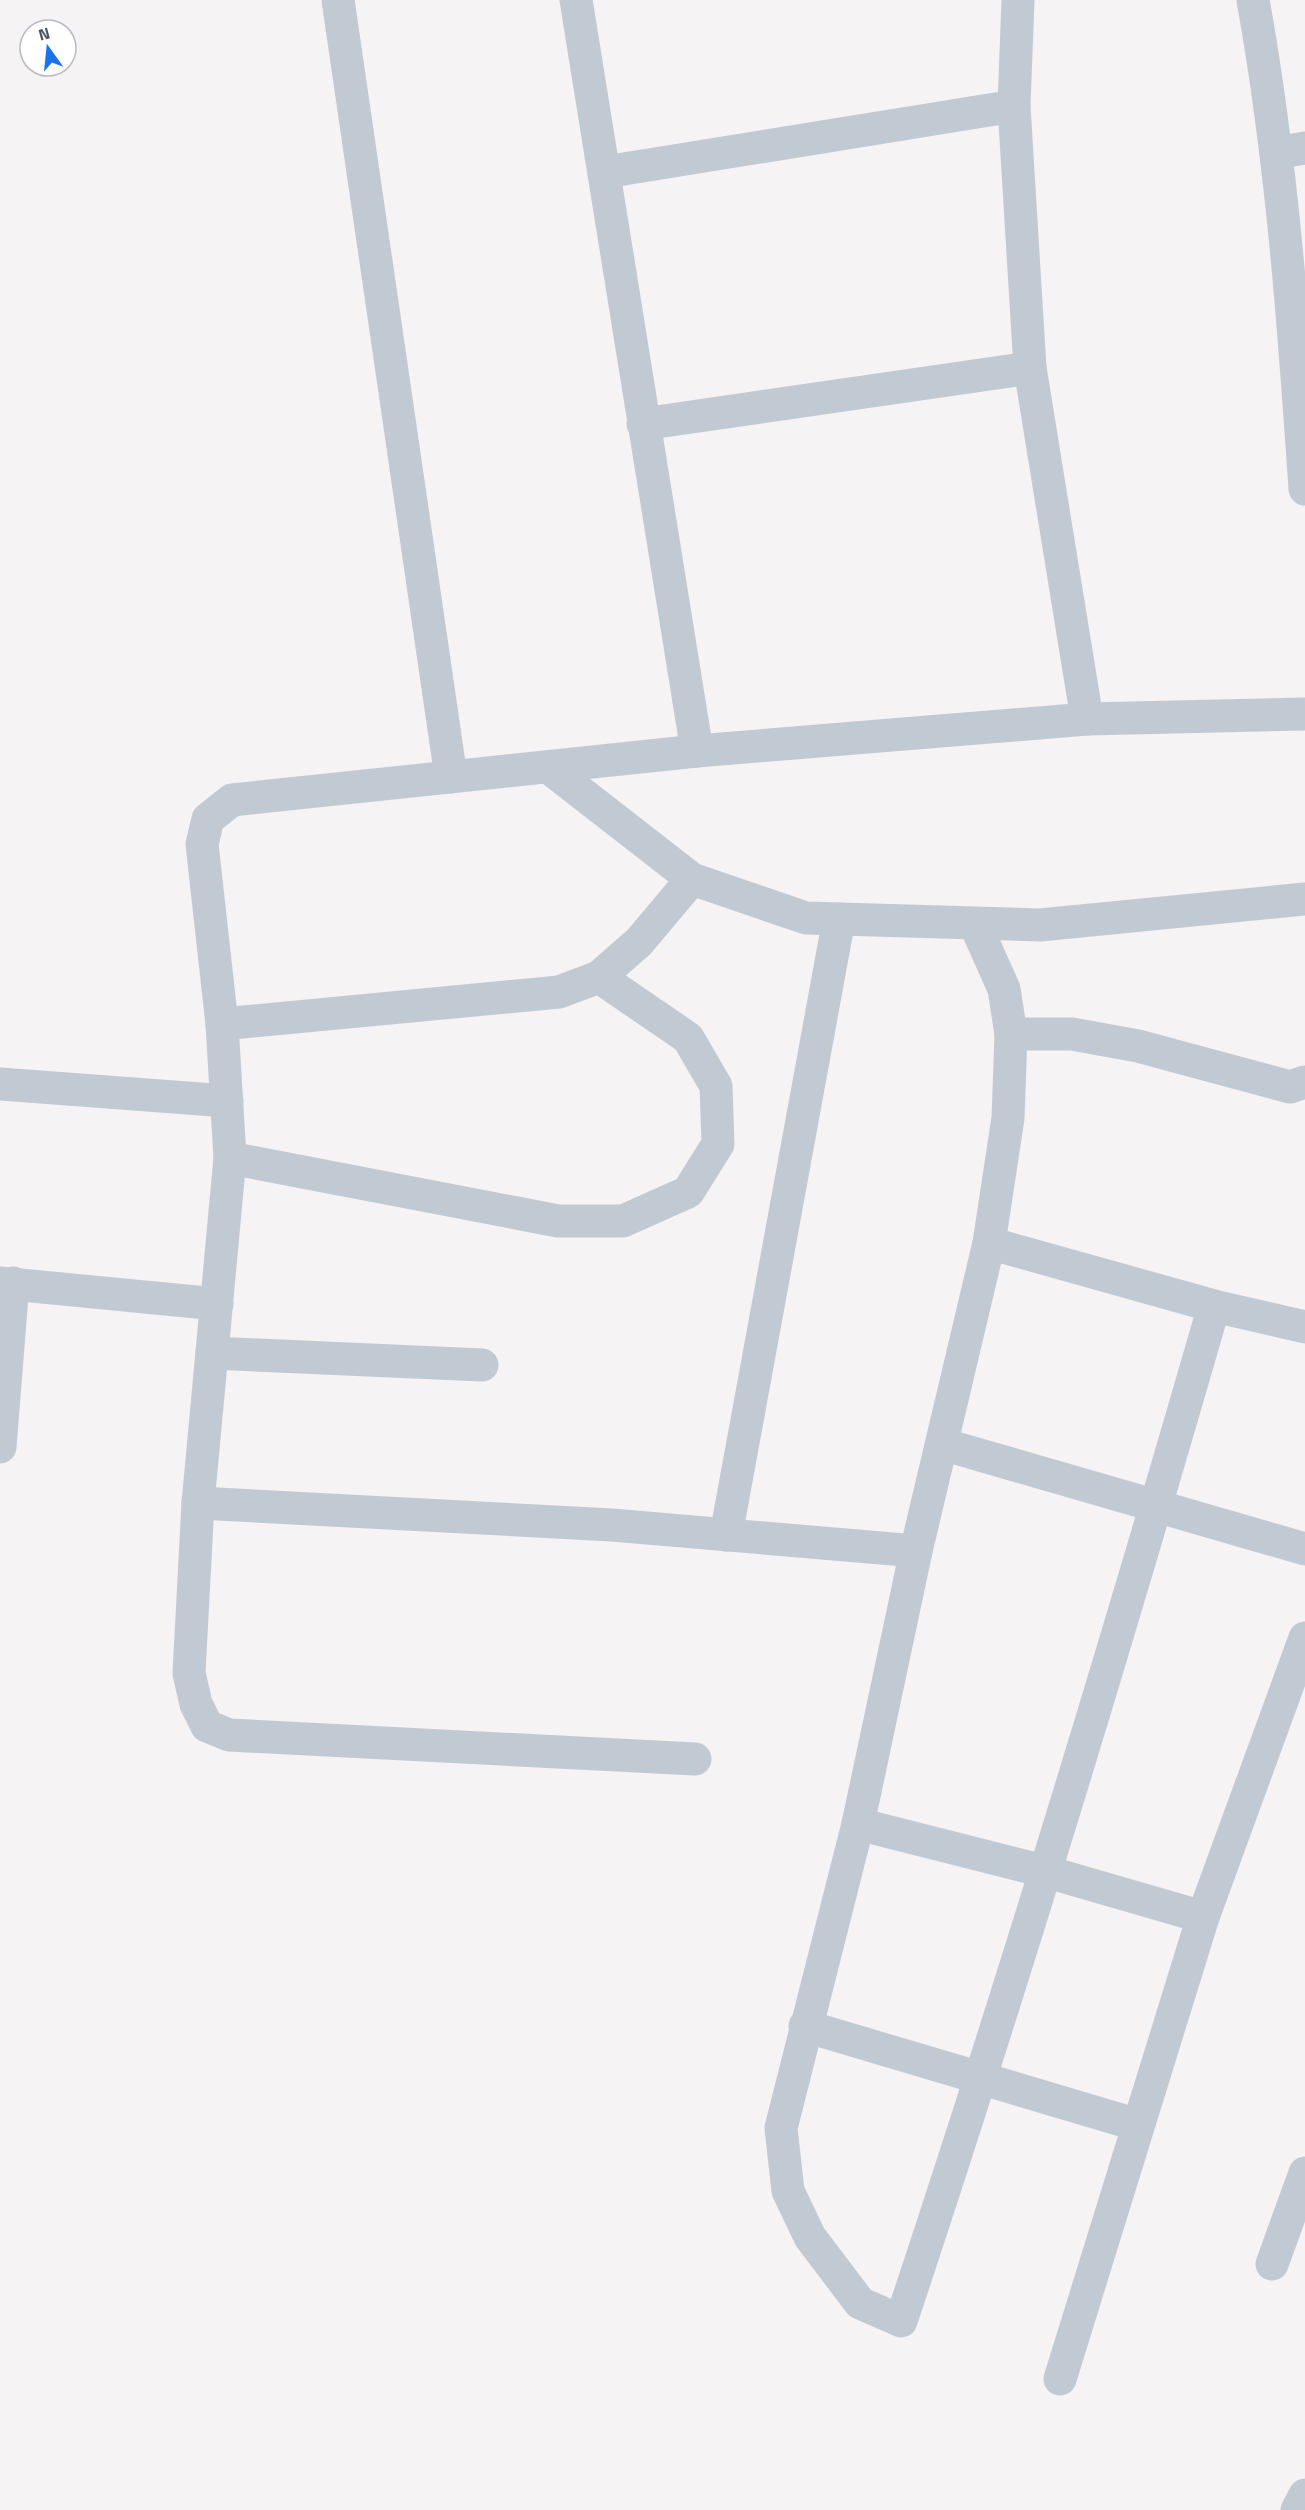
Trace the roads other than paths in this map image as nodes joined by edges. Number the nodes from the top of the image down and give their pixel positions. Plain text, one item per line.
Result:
1 (338, 0) edge
2 (576, 0) edge
3 (1018, 0) edge
4 (1253, 0) edge
5 (1014, 106) junction
6 (1290, 150) edge
7 (605, 172) junction
8 (1030, 368) junction
9 (643, 424) junction
10 (1305, 489) edge
11 (1305, 714) edge
12 (1087, 719) junction
13 (697, 751) junction
14 (548, 767) junction
15 (451, 777) junction
16 (692, 879) junction
17 (1305, 899) edge
18 (839, 919) junction
19 (975, 924) junction
20 (599, 977) junction
21 (222, 1024) junction
22 (1011, 1034) junction
23 (1305, 1082) edge
24 (0, 1084) edge
25 (227, 1101) junction
26 (230, 1158) junction
27 (989, 1243) junction
28 (7, 1283) edge
29 (217, 1304) junction
30 (1214, 1306) junction
31 (1305, 1328) edge
32 (212, 1353) junction
33 (482, 1365) dead end
34 (942, 1444) junction
35 (0, 1447) edge
36 (198, 1503) junction
37 (1157, 1504) junction
38 (726, 1535) junction
39 (1305, 1549) edge
40 (916, 1551) junction
41 (1305, 1638) edge
42 (695, 1760) dead end
43 (858, 1824) junction
44 (1044, 1871) junction
45 (1203, 1917) junction
46 (805, 2026) junction
47 (982, 2078) junction
48 (1138, 2125) junction
49 (1305, 2173) edge
50 (1272, 2264) dead end
51 (1060, 2379) dead end
52 (1305, 2495) edge
53 (1298, 2510) edge
54 (1305, 2510) edge

1 - 15 street
2 - 7 street
3 - 5 street
4 - 6 street
5 - 7 street
5 - 8 street
6 - 10 street
7 - 9 street
8 - 9 street
8 - 12 street
9 - 13 street
11 - 12 street
12 - 13 street
13 - 14 street
14 - 15 street
14 - 16 street
15 - 21 street
16 - 18 street
16 - 20 street
17 - 19 street
18 - 19 street
18 - 38 street
19 - 22 street
20 - 21 street
20 - 26 street
21 - 25 street
22 - 23 street
22 - 27 street
24 - 25 street
25 - 26 street
26 - 29 street
27 - 30 street
27 - 34 street
28 - 29 street
28 - 35 street
29 - 32 street
30 - 31 street
30 - 37 street
32 - 33 street
32 - 36 street
34 - 37 street
34 - 40 street
36 - 38 street
36 - 42 street
37 - 39 street
37 - 44 street
38 - 40 street
40 - 43 street
41 - 45 street
43 - 44 street
43 - 46 street
44 - 45 street
44 - 47 street
45 - 48 street
46 - 47 street
46 - 47 street
47 - 48 street
48 - 51 street
49 - 50 street
52 - 53 street
53 - 54 street

